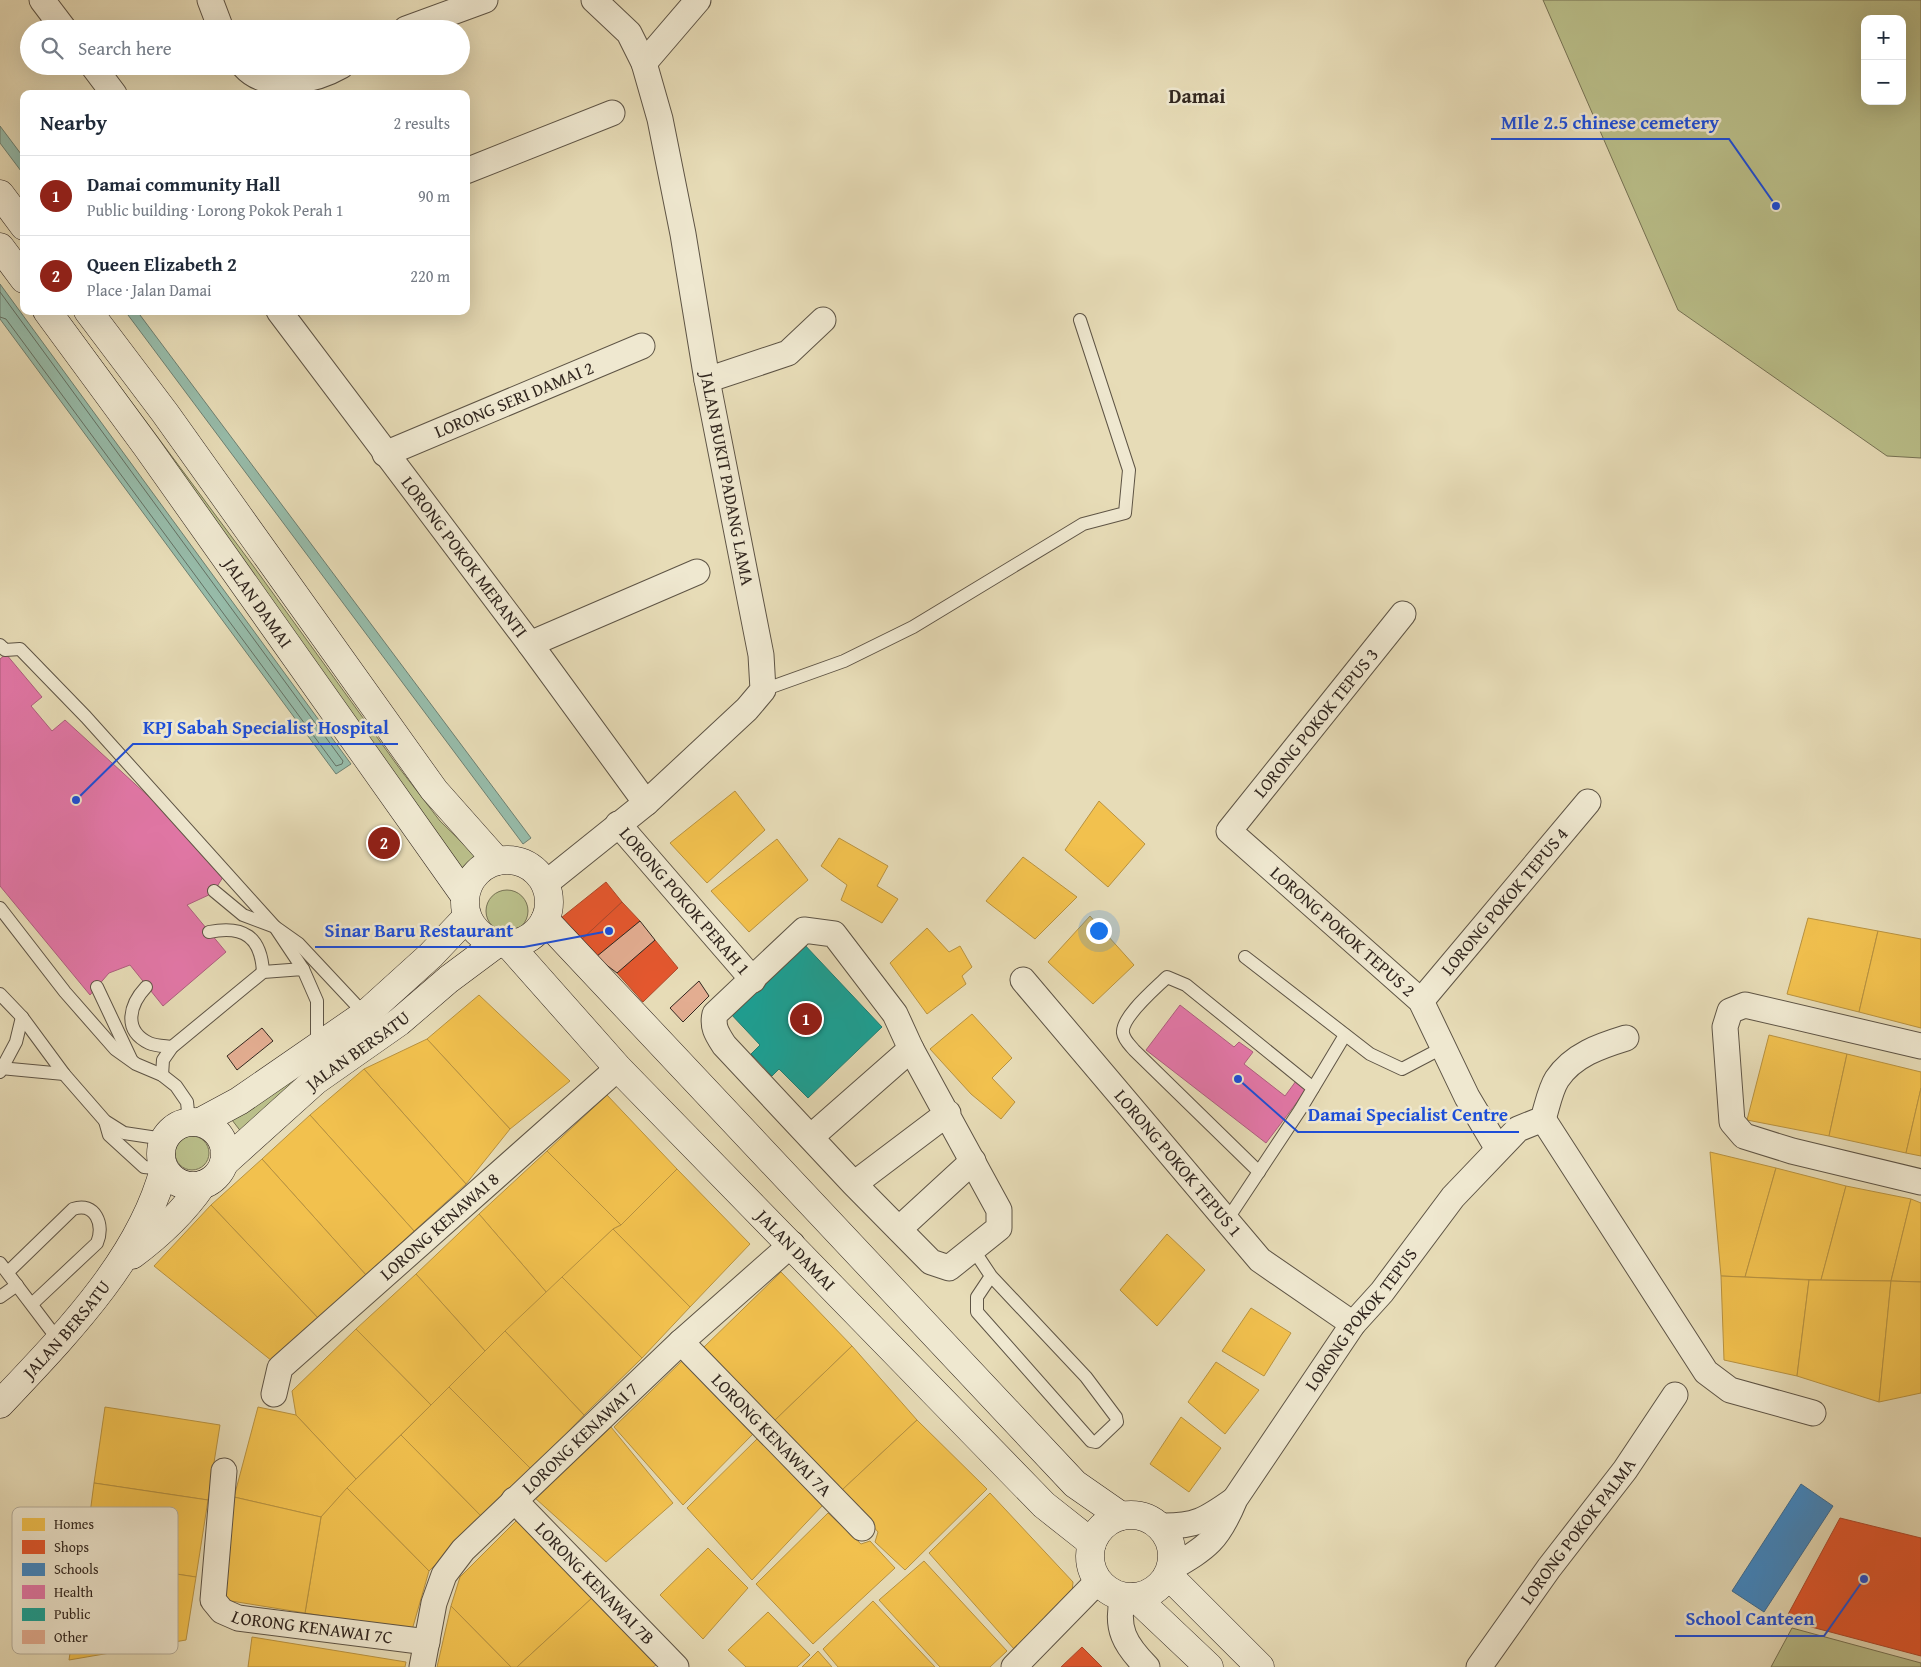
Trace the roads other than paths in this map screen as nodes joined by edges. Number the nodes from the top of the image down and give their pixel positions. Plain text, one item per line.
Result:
1 (42, 0) edge
2 (210, 0) edge
3 (485, 0) edge
4 (594, 0) edge
5 (698, 0) edge
6 (57, 20) edge
7 (218, 20) edge
8 (431, 20) edge
9 (644, 63) junction
10 (100, 75) edge
11 (258, 75) edge
12 (326, 75) edge
13 (111, 90) edge
14 (612, 113) dead end
15 (470, 169) edge
16 (0, 194) edge
17 (20, 221) edge
18 (0, 247) edge
19 (20, 274) edge
20 (50, 315) edge
21 (91, 315) edge
22 (282, 315) edge
23 (823, 320) dead end
24 (1080, 320) dead end
25 (642, 346) dead end
26 (707, 380) junction
27 (386, 454) junction
28 (697, 572) dead end
29 (1403, 614) dead end
30 (0, 644) edge
31 (530, 644) junction
32 (763, 690) junction
33 (1588, 802) dead end
34 (646, 803) junction
35 (618, 824) junction
36 (1229, 831) joint
37 (497, 861) junction
38 (545, 884) junction
39 (214, 891) dead end
40 (466, 907) junction
41 (0, 908) edge
42 (545, 920) junction
43 (275, 926) junction
44 (210, 932) dead end
45 (503, 944) junction
46 (1245, 957) dead end
47 (303, 969) junction
48 (263, 972) junction
49 (753, 980) junction
50 (1023, 980) dead end
51 (98, 987) dead end
52 (146, 987) dead end
53 (0, 994) edge
54 (1421, 1001) junction
55 (368, 1012) junction
56 (22, 1017) junction
57 (1346, 1035) junction
58 (1626, 1038) dead end
59 (317, 1046) junction
60 (1921, 1046) edge
61 (172, 1047) junction
62 (1442, 1048) junction
63 (911, 1049) junction
64 (132, 1061) junction
65 (618, 1068) junction
66 (0, 1070) edge
67 (64, 1074) junction
68 (162, 1075) junction
69 (1313, 1088) junction
70 (948, 1113) junction
71 (1543, 1119) junction
72 (105, 1121) junction
73 (194, 1121) junction
74 (812, 1136) junction
75 (164, 1138) junction
76 (1498, 1148) junction
77 (974, 1161) junction
78 (224, 1163) junction
79 (164, 1169) junction
80 (1259, 1172) junction
81 (1921, 1182) edge
82 (854, 1184) junction
83 (202, 1185) junction
84 (1227, 1220) junction
85 (899, 1229) junction
86 (792, 1244) junction
87 (973, 1249) junction
88 (117, 1267) junction
89 (4, 1268) edge
90 (991, 1276) junction
91 (17, 1285) junction
92 (0, 1297) edge
93 (32, 1304) junction
94 (1353, 1324) junction
95 (59, 1341) junction
96 (681, 1342) junction
97 (274, 1394) dead end
98 (1675, 1395) dead end
99 (0, 1404) edge
100 (1813, 1413) dead end
101 (224, 1471) dead end
102 (1235, 1499) junction
103 (514, 1500) junction
104 (1121, 1516) junction
105 (1159, 1526) junction
106 (862, 1528) dead end
107 (1092, 1543) junction
108 (1169, 1572) junction
109 (1098, 1581) junction
110 (1129, 1597) junction
111 (426, 1642) junction
112 (422, 1667) edge
113 (676, 1667) edge
114 (1014, 1667) edge
115 (1147, 1667) edge
116 (1209, 1667) edge
117 (1260, 1667) edge
118 (1479, 1667) edge

1 - 6 street
2 - 7 street
3 - 8 street
4 - 9 street, JALAN BUKIT PADANG LAMA
5 - 9 street
9 - 26 street, JALAN BUKIT PADANG LAMA
10 - 13 street
11 - 12 street
14 - 15 street
16 - 17 main road
18 - 19 main road
20 - 40 main road, JALAN DAMAI
21 - 37 main road, JALAN DAMAI
22 - 27 street, LORONG POKOK MERANTI
23 - 26 street
24 - 32 lane
25 - 27 street, LORONG SERI DAMAI 2
26 - 32 street, JALAN BUKIT PADANG LAMA
27 - 31 street, LORONG POKOK MERANTI
28 - 31 street
29 - 36 street, LORONG POKOK TEPUS 3
30 - 43 lane
31 - 34 street, LORONG POKOK MERANTI
32 - 34 street
33 - 54 street, LORONG POKOK TEPUS 4
34 - 35 street
35 - 38 street
35 - 49 street, LORONG POKOK PERAH 1
36 - 54 street, LORONG POKOK TEPUS 2
37 - 38 main road
37 - 40 main road
38 - 42 main road
39 - 43 lane
40 - 45 main road
40 - 55 main road, JALAN BERSATU
41 - 64 lane
42 - 45 main road
42 - 104 main road
43 - 47 lane
43 - 55 lane
44 - 48 lane
45 - 65 main road, JALAN DAMAI
45 - 78 main road, JALAN BERSATU
46 - 57 lane
47 - 48 lane
47 - 59 lane
48 - 61 lane
49 - 63 street
49 - 74 street
50 - 84 street, LORONG POKOK TEPUS 1
51 - 64 lane
52 - 61 lane
53 - 56 lane
54 - 62 street, LORONG POKOK TEPUS 2
55 - 59 main road, JALAN BERSATU
56 - 66 lane
56 - 67 lane
57 - 62 lane
57 - 69 lane
58 - 71 street
59 - 73 main road, JALAN BERSATU
60 - 81 street
61 - 68 lane
62 - 76 street, LORONG POKOK TEPUS 2
63 - 70 street
63 - 74 street
64 - 68 lane
65 - 86 main road, JALAN DAMAI
65 - 97 street, LORONG KENAWAI 8
66 - 67 lane
67 - 72 lane
68 - 73 lane
69 - 80 lane
69 - 80 lane
70 - 77 street
70 - 82 street
71 - 76 street, LORONG POKOK TEPUS
71 - 100 street
72 - 75 lane
72 - 79 lane
73 - 75 main road
73 - 78 main road
74 - 82 street
75 - 79 main road
76 - 94 street, LORONG POKOK TEPUS
77 - 85 street
77 - 87 street
78 - 83 main road
79 - 83 main road
79 - 88 main road, JALAN BERSATU
80 - 84 lane
82 - 85 street
83 - 88 main road
84 - 94 street, LORONG POKOK TEPUS 1
85 - 87 street
86 - 96 street, LORONG KENAWAI 7
86 - 107 main road, JALAN DAMAI
87 - 90 lane
88 - 95 main road, JALAN BERSATU
89 - 91 lane
89 - 93 lane
90 - 90 lane
91 - 92 lane
91 - 93 lane
93 - 95 lane
94 - 102 street, LORONG POKOK TEPUS
95 - 99 main road, JALAN BERSATU
96 - 103 street, LORONG KENAWAI 7
96 - 106 street, LORONG KENAWAI 7A
98 - 118 street, LORONG POKOK PALMA
101 - 111 street, LORONG KENAWAI 7C
102 - 105 street, LORONG POKOK TEPUS
102 - 108 street, LORONG POKOK TEPUS
103 - 111 street, LORONG KENAWAI 7
103 - 113 street, LORONG KENAWAI 7B
104 - 105 main road
104 - 107 main road
105 - 108 main road
107 - 109 main road
108 - 110 main road
108 - 117 main road
109 - 110 main road
109 - 114 street
110 - 115 street
110 - 116 main road
111 - 112 street, LORONG KENAWAI 7

